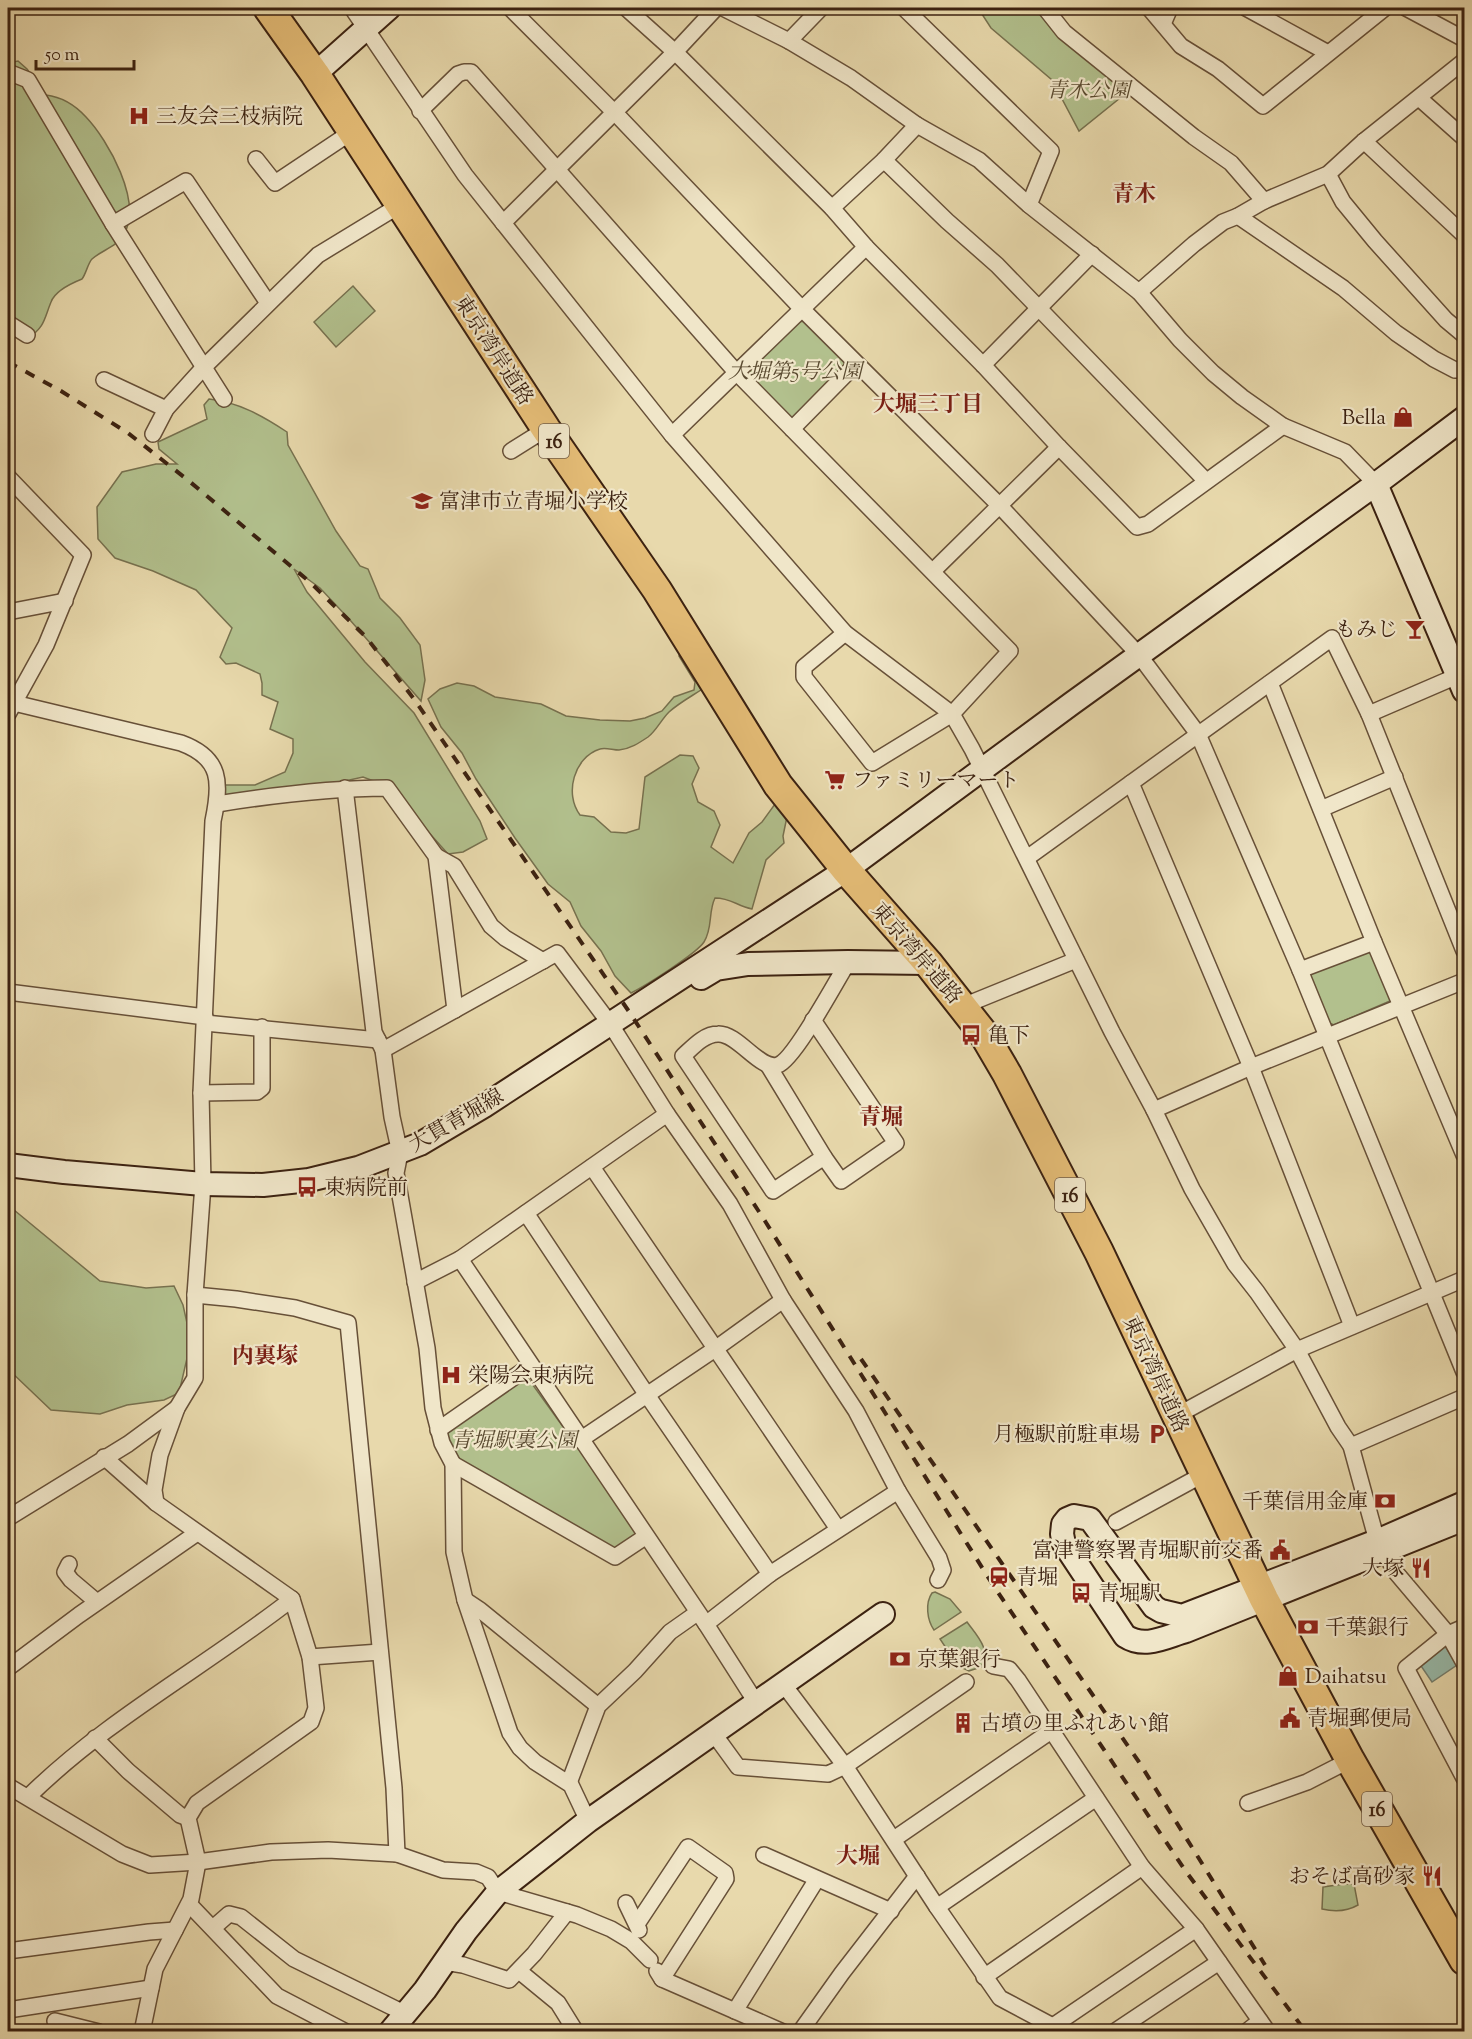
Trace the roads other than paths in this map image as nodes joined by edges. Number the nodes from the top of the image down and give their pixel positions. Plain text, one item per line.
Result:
1 (268, 8) edge
2 (352, 8) edge
3 (389, 8) edge
4 (510, 8) edge
5 (626, 8) edge
6 (716, 8) edge
7 (723, 8) edge
8 (821, 8) edge
9 (904, 8) edge
10 (1046, 8) edge
11 (1149, 8) edge
12 (1170, 8) edge
13 (1246, 8) edge
14 (1385, 8) edge
15 (1406, 8) edge
16 (1163, 24) junction
17 (367, 28) junction
18 (1464, 39) edge
19 (789, 41) junction
20 (675, 52) junction
21 (1328, 53) junction
22 (1464, 61) edge
23 (8, 72) edge
24 (315, 74) junction
25 (1419, 98) junction
26 (420, 111) junction
27 (614, 112) junction
28 (916, 125) junction
29 (353, 131) junction
30 (1464, 138) edge
31 (1364, 141) junction
32 (256, 159) dead end
33 (884, 160) junction
34 (555, 169) junction
35 (1328, 174) junction
36 (1264, 201) junction
37 (1029, 205) junction
38 (400, 206) junction
39 (832, 208) junction
40 (1239, 216) junction
41 (503, 223) junction
42 (113, 224) junction
43 (1464, 235) edge
44 (866, 247) junction
45 (1092, 254) junction
46 (1139, 292) junction
47 (268, 303) junction
48 (1040, 308) junction
49 (803, 310) junction
50 (8, 323) edge
51 (27, 335) dead end
52 (1464, 335) edge
53 (856, 364) junction
54 (983, 364) junction
55 (204, 367) junction
56 (1464, 370) edge
57 (736, 372) junction
58 (104, 380) dead end
59 (224, 399) dead end
60 (166, 409) junction
61 (1464, 418) edge
62 (1282, 426) junction
63 (546, 429) junction
64 (792, 429) junction
65 (153, 434) dead end
66 (672, 435) junction
67 (1059, 447) junction
68 (511, 451) dead end
69 (8, 477) edge
70 (1206, 481) junction
71 (1376, 484) junction
72 (999, 505) junction
73 (933, 572) junction
74 (65, 601) junction
75 (8, 612) edge
76 (845, 633) junction
77 (1139, 655) junction
78 (1462, 680) edge
79 (1269, 683) junction
80 (11, 708) edge
81 (952, 714) junction
82 (1369, 714) junction
83 (1198, 734) junction
84 (983, 770) junction
85 (1395, 777) junction
86 (1131, 783) junction
87 (345, 788) junction
88 (217, 804) junction
89 (1321, 809) junction
90 (436, 856) junction
91 (1027, 858) junction
92 (846, 870) junction
93 (1374, 942) junction
94 (1464, 951) edge
95 (1076, 960) junction
96 (543, 961) junction
97 (848, 962) junction
98 (928, 963) junction
99 (1300, 970) junction
100 (1464, 981) edge
101 (8, 992) edge
102 (963, 1006) junction
103 (1401, 1007) junction
104 (455, 1010) junction
105 (620, 1019) junction
106 (205, 1020) junction
107 (813, 1020) junction
108 (262, 1027) junction
109 (1326, 1037) junction
110 (380, 1045) junction
111 (768, 1065) junction
112 (1251, 1067) junction
113 (201, 1093) junction
114 (1154, 1110) junction
115 (667, 1114) junction
116 (400, 1153) junction
117 (1464, 1155) edge
118 (824, 1156) junction
119 (8, 1165) edge
120 (592, 1167) junction
121 (202, 1184) junction
122 (526, 1213) junction
123 (460, 1259) junction
124 (1464, 1279) edge
125 (416, 1282) junction
126 (1432, 1293) junction
127 (195, 1295) junction
128 (783, 1300) junction
129 (1352, 1326) junction
130 (715, 1349) junction
131 (1297, 1350) junction
132 (530, 1366) junction
133 (1464, 1372) edge
134 (647, 1395) junction
135 (1464, 1397) edge
136 (177, 1408) junction
137 (1176, 1416) junction
138 (438, 1430) junction
139 (580, 1440) junction
140 (1351, 1446) junction
141 (104, 1457) junction
142 (453, 1464) junction
143 (1204, 1474) junction
144 (898, 1491) junction
145 (156, 1503) junction
146 (1464, 1503) edge
147 (8, 1518) edge
148 (1464, 1519) edge
149 (1116, 1522) dead end
150 (838, 1529) junction
151 (197, 1533) junction
152 (645, 1537) junction
153 (1382, 1546) junction
154 (69, 1564) dead end
155 (770, 1574) junction
156 (938, 1580) dead end
157 (1260, 1593) junction
158 (292, 1599) junction
159 (465, 1600) junction
160 (97, 1602) junction
161 (883, 1614) dead end
162 (701, 1618) junction
163 (1464, 1627) edge
164 (1448, 1634) junction
165 (380, 1652) junction
166 (310, 1657) junction
167 (1464, 1662) edge
168 (993, 1666) dead end
169 (8, 1668) edge
170 (966, 1682) dead end
171 (784, 1685) junction
172 (757, 1704) junction
173 (598, 1706) junction
174 (1051, 1731) junction
175 (714, 1734) junction
176 (95, 1738) junction
177 (1350, 1760) junction
178 (845, 1766) junction
179 (1464, 1778) edge
180 (569, 1783) junction
181 (8, 1786) edge
182 (28, 1797) junction
183 (1096, 1798) junction
184 (1248, 1803) dead end
185 (188, 1818) junction
186 (588, 1821) junction
187 (894, 1839) junction
188 (397, 1854) junction
189 (764, 1855) dead end
190 (198, 1863) junction
191 (1142, 1867) junction
192 (917, 1876) junction
193 (817, 1879) junction
194 (498, 1892) junction
195 (626, 1903) dead end
196 (189, 1904) junction
197 (937, 1907) junction
198 (891, 1911) junction
199 (567, 1912) junction
200 (637, 1924) junction
201 (213, 1928) junction
202 (1196, 1929) junction
203 (175, 1930) junction
204 (8, 1951) edge
205 (650, 1960) junction
206 (1464, 1960) edge
207 (444, 1962) junction
208 (1219, 1962) junction
209 (519, 1971) junction
210 (984, 1977) junction
211 (662, 1979) junction
212 (151, 1988) junction
213 (8, 2010) edge
214 (735, 2011) junction
215 (406, 2014) junction
216 (55, 2021) dead end
217 (1264, 2026) edge
218 (1059, 2029) edge
219 (99, 2031) edge
220 (141, 2031) edge
221 (346, 2031) edge
222 (390, 2031) edge
223 (576, 2031) edge
224 (783, 2031) edge
225 (801, 2031) edge
226 (1114, 2031) edge
227 (1246, 2031) edge

1 - 24 highway, 東京湾岸道路 / 16
2 - 17 street
3 - 17 street
4 - 27 street
5 - 20 street
6 - 20 street
7 - 19 street
8 - 19 street
9 - 37 street
10 - 36 street
11 - 16 street
12 - 16 street
13 - 21 street
14 - 21 street
15 - 18 street
16 - 21 street
17 - 24 street
17 - 26 street
19 - 28 street
20 - 27 street
20 - 39 street
22 - 25 street
23 - 42 street
24 - 29 highway, 東京湾岸道路 / 16
25 - 30 street
25 - 31 street
26 - 34 street
26 - 41 street
27 - 34 street
27 - 49 street
28 - 33 street
28 - 37 street
29 - 32 street
29 - 38 highway, 東京湾岸道路 / 16
31 - 35 street
31 - 43 street
33 - 39 street
33 - 48 street
34 - 41 street
34 - 57 street
35 - 36 street
35 - 52 street
36 - 40 street
37 - 45 street
38 - 47 street
38 - 63 highway, 東京湾岸道路 / 16
39 - 44 street
40 - 46 street
40 - 56 street
41 - 66 street
42 - 47 street
42 - 55 street
44 - 49 street
44 - 54 street
45 - 46 street
45 - 48 street
46 - 62 street
47 - 55 street
48 - 54 street
48 - 70 street
49 - 53 street
49 - 57 street
50 - 51 street
53 - 64 street
53 - 72 street
54 - 67 street
55 - 59 street
55 - 60 street
57 - 64 street
57 - 66 street
58 - 60 street
60 - 65 street
61 - 71 street, 大貫青堀線
62 - 70 street
62 - 71 street
63 - 68 street
63 - 92 highway, 東京湾岸道路 / 16
64 - 73 street
66 - 76 street
67 - 70 street
67 - 72 street
69 - 74 street
71 - 77 street, 大貫青堀線
71 - 78 street
72 - 73 street
72 - 77 street
73 - 81 street
74 - 75 street
74 - 80 street
76 - 81 street
76 - 81 street
77 - 83 street
77 - 84 street, 大貫青堀線
78 - 82 street
79 - 82 street
79 - 83 street
79 - 89 street
80 - 88 street
81 - 84 street
82 - 85 street
83 - 86 street
83 - 99 street
84 - 91 street
84 - 92 street, 大貫青堀線
85 - 89 street
85 - 94 street
86 - 91 street
86 - 112 street
87 - 88 street
87 - 90 street
87 - 110 street
88 - 106 street
89 - 93 street
90 - 96 street
90 - 104 street
91 - 95 street
92 - 98 highway, 東京湾岸道路 / 16
92 - 105 street, 大貫青堀線
93 - 99 street
93 - 103 street
95 - 102 street
95 - 114 street
96 - 104 street
96 - 105 street
97 - 98 street
97 - 105 street
97 - 107 street
98 - 102 highway, 東京湾岸道路 / 16
99 - 109 street
100 - 103 street
101 - 106 street
102 - 137 highway, 東京湾岸道路 / 16
103 - 109 street
103 - 117 street
104 - 110 street
105 - 115 street
105 - 116 street, 大貫青堀線
106 - 108 street
106 - 113 street
107 - 111 street
107 - 118 street
108 - 110 street
108 - 113 street
109 - 112 street
109 - 126 street
110 - 116 street
111 - 118 street
111 - 118 street
112 - 114 street
112 - 129 street
113 - 121 street
114 - 131 street
115 - 120 street
115 - 128 street
116 - 121 street, 大貫青堀線
116 - 125 street
119 - 121 street, 大貫青堀線
120 - 122 street
120 - 130 street
121 - 127 street
122 - 123 street
122 - 134 street
123 - 125 street
123 - 132 street
124 - 126 street
125 - 138 street
126 - 129 street
126 - 133 street
127 - 136 street
127 - 165 street
128 - 130 street
128 - 144 street
129 - 131 street
130 - 134 street
130 - 150 street
131 - 137 street
131 - 140 street
132 - 138 street
132 - 139 street
134 - 139 street
134 - 155 street
135 - 140 street
136 - 141 street
136 - 145 street
137 - 143 highway, 東京湾岸道路 / 16
138 - 142 street
139 - 152 street
140 - 153 street
141 - 145 street
141 - 147 street
142 - 152 street
142 - 159 street
143 - 149 street
143 - 157 highway, 東京湾岸道路 / 16
144 - 150 street
144 - 156 street
145 - 151 street
146 - 153 street
148 - 153 street
150 - 155 street
151 - 158 street
151 - 160 street
152 - 162 street
153 - 157 street
153 - 164 street
154 - 160 street
155 - 162 street
157 - 157 street
157 - 177 highway, 東京湾岸道路 / 16
158 - 166 street
158 - 176 street
159 - 173 street
159 - 180 street
160 - 169 street
161 - 171 street
162 - 172 street
162 - 173 street
163 - 164 street
164 - 167 street
164 - 179 street
165 - 166 street
165 - 188 street
166 - 185 street
168 - 174 street
170 - 178 street
171 - 172 street
171 - 178 street
172 - 175 street
173 - 180 street
174 - 183 street
174 - 187 street
175 - 178 street
175 - 186 street
176 - 182 street
176 - 185 street
177 - 184 street
177 - 206 highway, 東京湾岸道路 / 16
178 - 187 street
180 - 186 street
181 - 182 street
182 - 190 street
183 - 191 street
183 - 197 street
185 - 190 street
186 - 194 street
187 - 192 street
188 - 190 street
188 - 194 street
189 - 193 street
190 - 196 street
191 - 202 street
191 - 210 street
192 - 197 street
192 - 198 street
193 - 198 street
193 - 214 street
194 - 199 street
194 - 207 street
195 - 200 street
196 - 201 street
196 - 203 street
197 - 210 street
198 - 225 street
199 - 205 street
199 - 209 street
200 - 205 street
200 - 211 street
201 - 215 street
201 - 221 street
202 - 208 street
202 - 218 street
203 - 204 street
203 - 212 street
205 - 211 street
207 - 209 street
207 - 215 street
208 - 217 street
208 - 226 street
209 - 223 street
210 - 218 street
211 - 214 street
212 - 213 street
212 - 220 street
214 - 224 street
215 - 222 street
216 - 219 street
217 - 227 street

